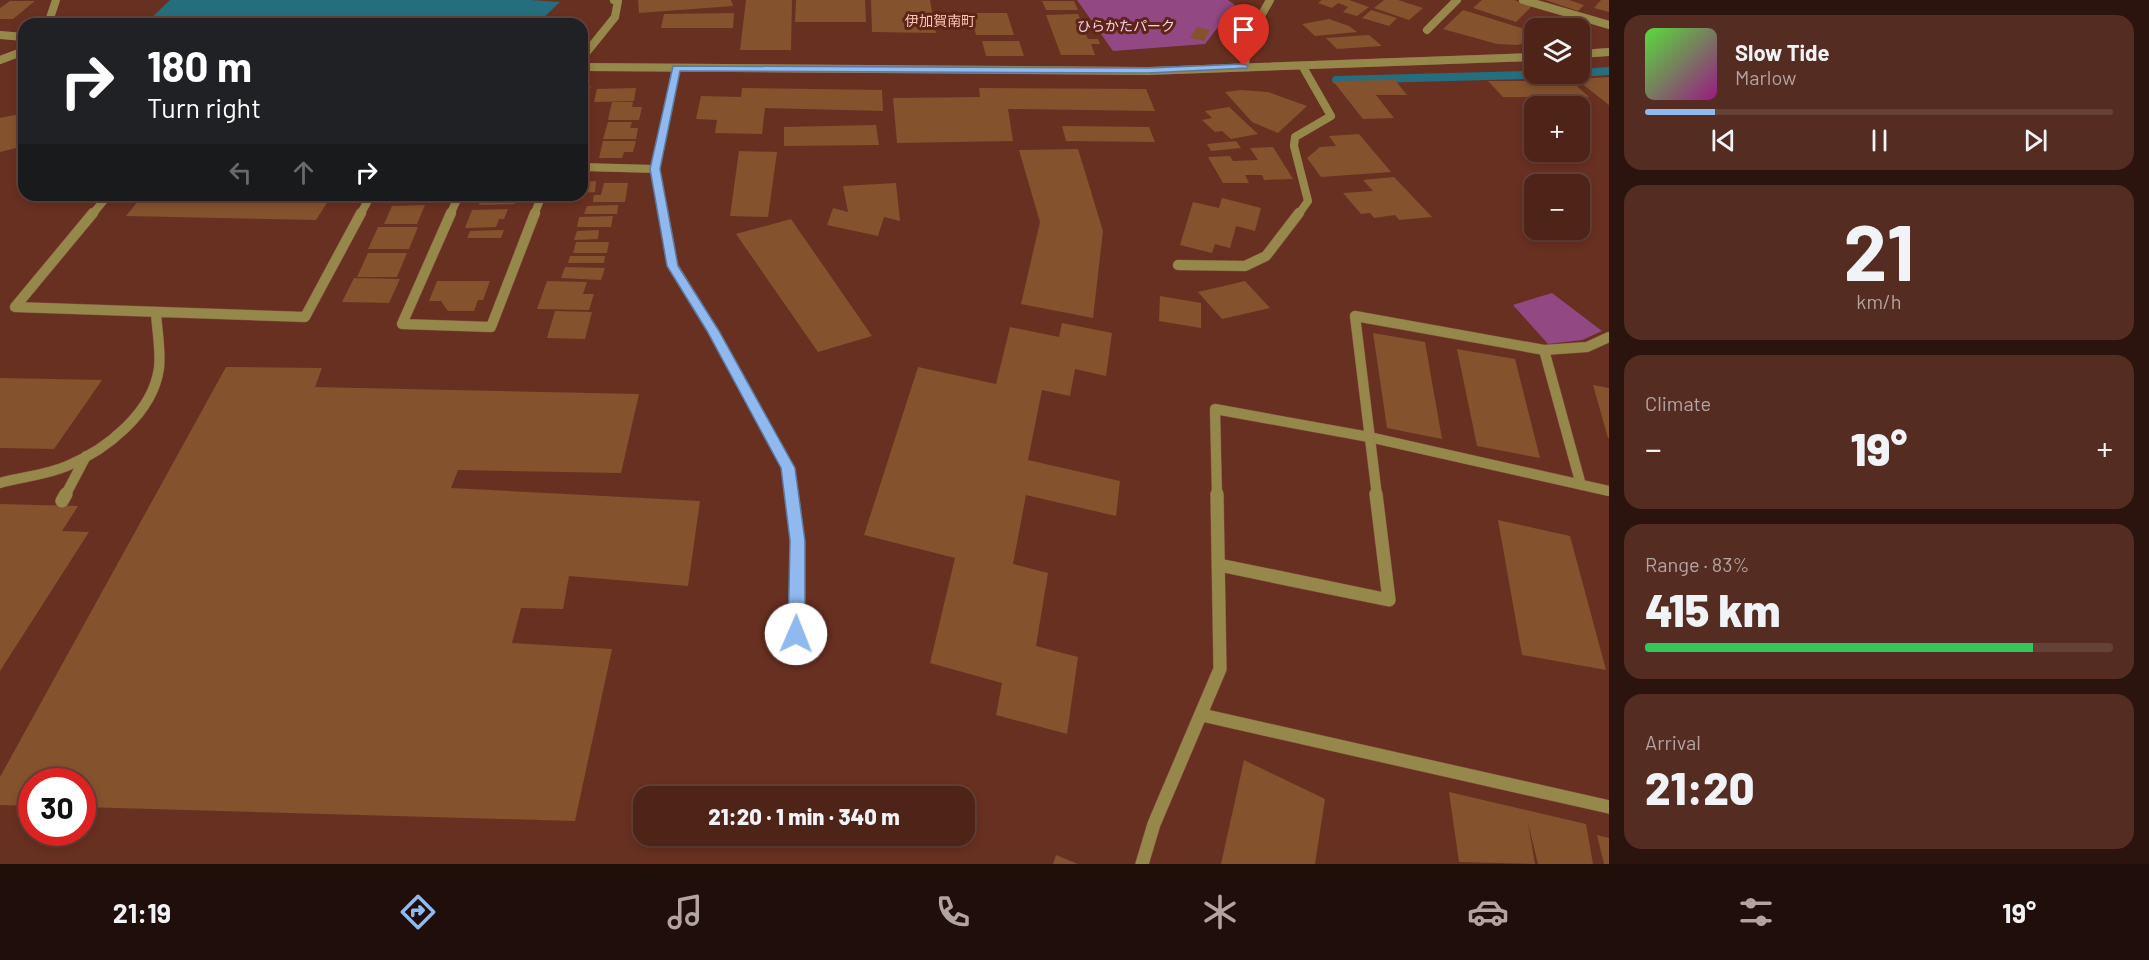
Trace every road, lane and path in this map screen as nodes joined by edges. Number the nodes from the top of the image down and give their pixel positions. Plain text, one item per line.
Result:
1 (56, 0) edge
2 (614, 0) edge
3 (1270, 0) edge
4 (1457, 0) edge
5 (1523, 0) edge
6 (50, 18) edge
7 (1609, 25) edge
8 (1427, 30) dead end
9 (0, 34) edge
10 (18, 36) edge
11 (588, 51) edge
12 (1609, 52) edge
13 (18, 53) edge
14 (1590, 53) edge
15 (1524, 57) edge
16 (0, 60) edge
17 (1244, 66) junction
18 (588, 67) edge
19 (1304, 67) junction
20 (676, 68) junction
21 (588, 167) edge
22 (655, 169) junction
23 (103, 201) edge
24 (367, 201) edge
25 (456, 201) edge
26 (540, 201) edge
27 (1178, 265) dead end
28 (156, 313) junction
29 (1609, 337) edge
30 (1544, 350) junction
31 (1369, 437) junction
32 (86, 456) junction
33 (0, 483) edge
34 (1581, 485) junction
35 (1609, 491) edge
36 (62, 501) dead end
37 (1219, 565) junction
38 (796, 634) dead end
39 (1202, 716) junction
40 (1609, 807) edge
41 (1142, 864) edge

1 - 6 street
2 - 11 street
3 - 17 street
4 - 8 street
5 - 7 street
9 - 10 street
12 - 14 street
13 - 16 street
15 - 19 street
17 - 19 street
17 - 20 street
18 - 20 street
19 - 27 street
20 - 22 street
21 - 22 street
22 - 38 street
23 - 28 street
24 - 28 street
25 - 26 street
28 - 32 street
29 - 30 street
30 - 31 street
30 - 34 street
31 - 34 street
31 - 37 street
31 - 37 street
32 - 33 street
32 - 36 street
34 - 35 street
37 - 39 street
39 - 40 street
39 - 41 street

